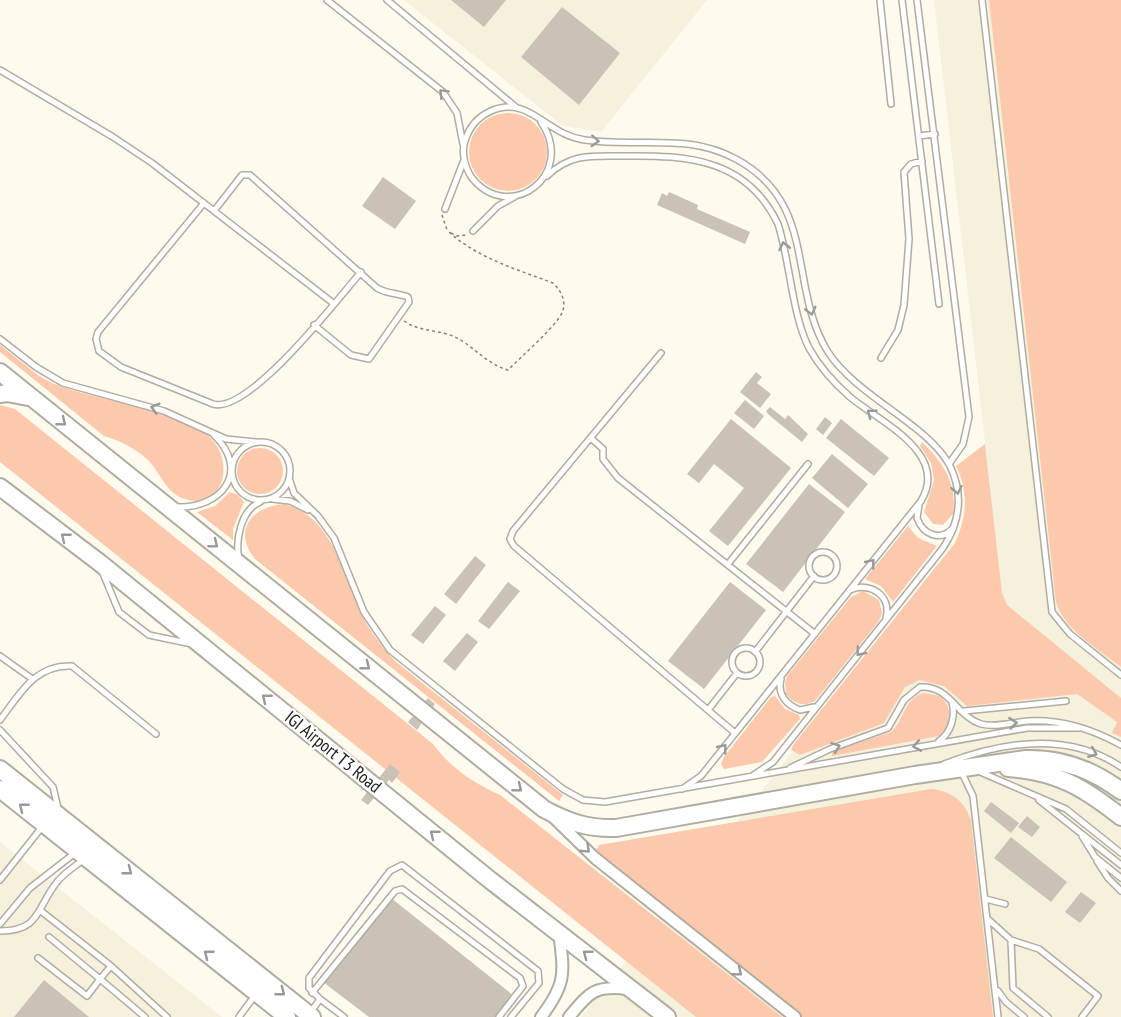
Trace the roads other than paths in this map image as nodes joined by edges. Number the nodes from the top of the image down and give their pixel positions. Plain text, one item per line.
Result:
1 (327, 0) edge
2 (387, 0) edge
3 (880, 0) edge
4 (902, 0) edge
5 (917, 0) edge
6 (982, 0) edge
7 (0, 70) edge
8 (891, 104) dead end
9 (519, 109) junction
10 (541, 122) junction
11 (935, 134) junction
12 (919, 136) junction
13 (464, 146) junction
14 (464, 160) junction
15 (922, 161) junction
16 (542, 181) junction
17 (518, 195) junction
18 (204, 203) junction
19 (445, 209) road end
20 (214, 211) junction
21 (473, 231) road end
22 (361, 272) junction
23 (333, 303) junction
24 (939, 304) dead end
25 (314, 326) junction
26 (0, 339) edge
27 (661, 353) dead end
28 (880, 358) dead end
29 (0, 372) edge
30 (0, 394) edge
31 (36, 402) junction
32 (209, 430) junction
33 (592, 439) junction
34 (256, 442) junction
35 (808, 464) dead end
36 (949, 464) junction
37 (231, 471) junction
38 (289, 478) junction
39 (0, 487) edge
40 (266, 500) junction
41 (161, 501) junction
42 (921, 501) junction
43 (318, 516) junction
44 (957, 521) junction
45 (100, 563) junction
46 (728, 564) junction
47 (244, 568) junction
48 (814, 576) junction
49 (848, 591) junction
50 (787, 610) junction
51 (884, 621) junction
52 (815, 634) junction
53 (202, 646) junction
54 (755, 652) junction
55 (0, 656) edge
56 (737, 673) junction
57 (783, 674) junction
58 (1121, 675) edge
59 (31, 678) junction
60 (950, 698) junction
61 (1066, 701) dead end
62 (818, 704) junction
63 (960, 709) junction
64 (708, 710) junction
65 (993, 710) junction
66 (0, 720) edge
67 (995, 725) junction
68 (1079, 728) junction
69 (0, 730) edge
70 (735, 733) junction
71 (996, 733) junction
72 (156, 734) dead end
73 (936, 743) junction
74 (1121, 745) edge
75 (969, 767) junction
76 (1121, 767) edge
77 (0, 769) edge
78 (783, 771) junction
79 (915, 775) junction
80 (752, 776) junction
81 (0, 789) edge
82 (682, 789) junction
83 (1121, 791) edge
84 (1028, 793) junction
85 (544, 809) junction
86 (60, 816) junction
87 (1121, 817) edge
88 (44, 824) junction
89 (1075, 828) junction
90 (88, 849) junction
91 (1121, 853) edge
92 (1095, 857) junction
93 (1121, 865) edge
94 (1121, 878) edge
95 (0, 880) edge
96 (1121, 891) edge
97 (986, 899) junction
98 (1005, 904) dead end
99 (41, 911) junction
100 (988, 919) junction
101 (0, 924) edge
102 (0, 931) edge
103 (559, 932) junction
104 (49, 937) dead end
105 (1011, 940) junction
106 (38, 958) dead end
107 (111, 966) junction
108 (100, 979) junction
109 (996, 988) junction
110 (633, 990) junction
111 (257, 993) junction
112 (312, 993) junction
113 (320, 999) junction
114 (311, 1016) edge
115 (145, 1017) edge
116 (167, 1017) edge
117 (239, 1017) edge
118 (287, 1017) edge
119 (344, 1017) edge
120 (499, 1017) edge
121 (511, 1017) edge
122 (541, 1017) edge
123 (569, 1017) edge
124 (667, 1017) edge
125 (795, 1017) edge
126 (998, 1017) edge
127 (1024, 1017) edge
128 (1048, 1017) edge
129 (1082, 1017) edge

13 -> 1 lane
2 - 9 lane
3 - 8 lane
4 - 12 lane
5 - 11 lane
6 - 58 lane
7 - 18 lane
9 - 10 lane
9 - 13 lane
10 - 16 lane
10 -> 36 lane
11 - 12 lane
11 - 36 lane
12 - 15 lane
13 - 14 lane
14 - 17 lane
14 - 19 lane
15 - 24 lane
15 - 28 lane
16 - 17 lane
42 -> 16 lane
17 - 21 lane
18 - 20 lane
18 - 25 lane
20 - 22 lane
20 - 23 lane
22 - 23 lane
22 - 25 lane
23 - 25 lane
32 -> 26 lane
27 - 33 lane
29 - 31 main road
30 - 31 main road
31 -> 41 main road
32 - 34 lane
32 - 37 lane
33 - 46 lane
33 - 64 lane
34 - 37 lane
34 - 38 lane
35 - 46 lane
36 -> 44 lane
37 - 40 lane
37 - 41 lane
38 - 40 lane
38 - 43 lane
45 -> 39 main road, IGI Airport T3 Road
40 - 43 lane
40 - 47 lane
41 -> 47 main road
42 - 44 lane
49 -> 42 lane
43 - 82 lane
44 - 51 lane
45 - 53 main road, IGI Airport T3 Road
45 - 53 lane
46 - 50 lane
47 -> 85 main road
48 - 48 lane
48 - 50 lane
49 - 51 lane
49 - 52 lane
50 - 52 lane
50 - 54 lane
51 -> 62 lane
52 - 57 lane
103 -> 53 main road, IGI Airport T3 Road
54 - 56 lane
54 - 56 lane
55 - 59 lane
56 - 64 lane
57 - 62 lane
57 - 70 lane
59 - 66 lane
59 - 72 lane
60 - 63 lane
60 - 73 lane
78 -> 60 lane
61 - 65 lane
62 - 80 lane
63 - 65 lane
63 - 67 lane
64 - 70 lane
65 - 67 lane
67 -> 68 lane
67 - 71 lane
68 - 71 lane
68 - 74 lane
69 - 86 lane
82 -> 70 lane
71 - 73 lane
73 -> 78 lane
75 - 79 main road
75 - 83 main road
75 - 84 lane
75 - 87 main road
75 - 97 lane
79 -> 76 lane
77 - 86 main road
78 - 80 lane
79 - 85 main road
80 - 82 lane
88 -> 81 main road
84 - 89 lane
84 - 91 lane
85 -> 125 street
86 - 90 main road
88 - 90 main road
88 - 95 lane
89 - 92 lane
89 - 93 lane
90 - 99 lane
90 - 101 lane
111 -> 90 main road
90 -> 114 main road
92 - 94 lane
92 - 96 lane
97 - 98 lane
97 - 100 lane
99 - 102 lane
99 - 107 lane
100 - 105 lane
100 - 109 lane
110 -> 103 main road, IGI Airport T3 Road
103 - 122 street
104 - 108 lane
105 - 128 lane
105 - 129 lane
106 - 108 lane
107 - 108 lane
107 - 116 lane
108 - 115 lane
109 - 126 lane
109 - 127 lane
110 - 123 street
110 - 124 main road, IGI Airport T3 Road
111 - 117 lane
111 - 118 main road
112 - 113 lane
112 - 120 lane
112 - 121 lane
113 - 114 lane
113 - 119 lane

